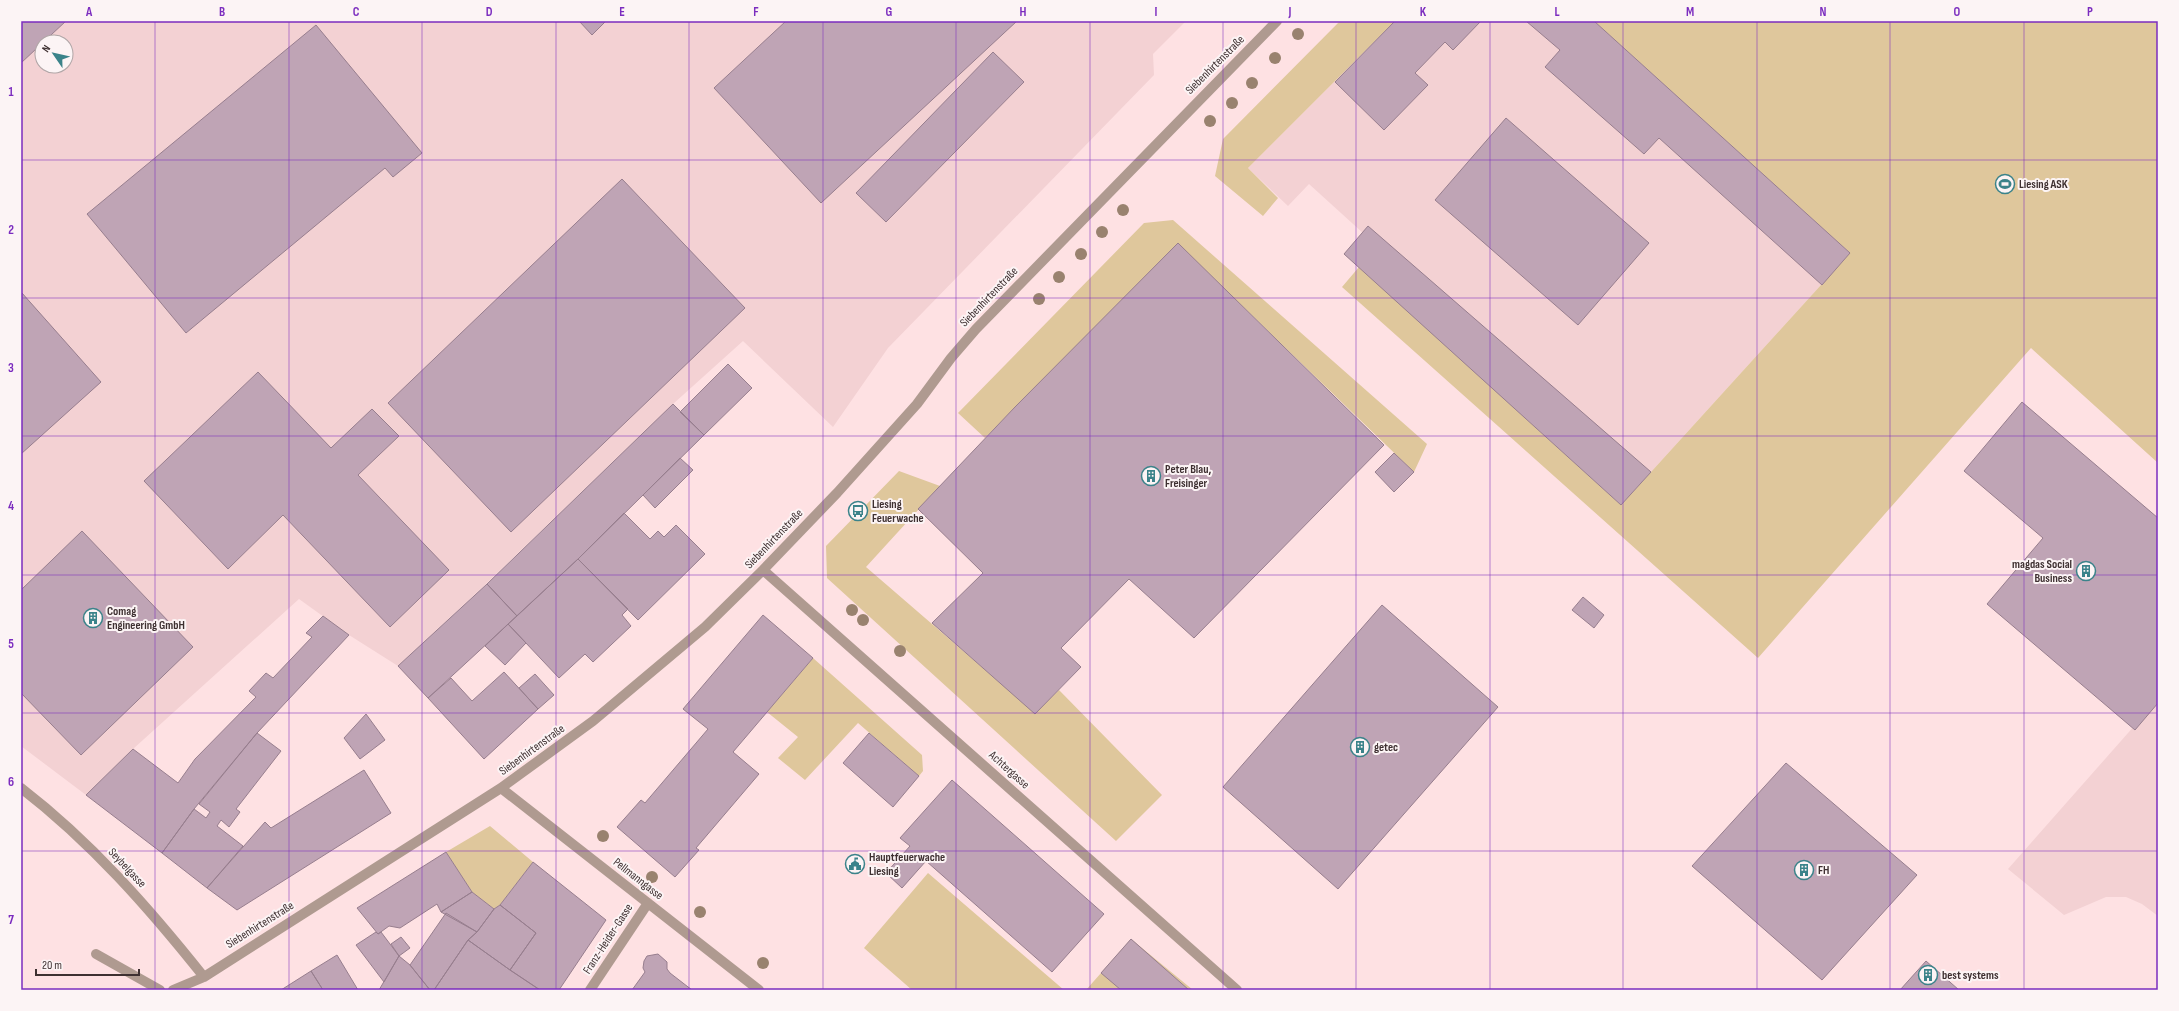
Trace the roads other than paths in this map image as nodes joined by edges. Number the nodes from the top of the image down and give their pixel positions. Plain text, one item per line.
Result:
1 (1277, 21) edge
2 (763, 570) junction
3 (21, 788) edge
4 (501, 788) junction
5 (648, 903) junction
6 (96, 954) dead end
7 (204, 976) junction
8 (160, 990) edge
9 (173, 990) edge
10 (590, 990) edge
11 (759, 990) edge
12 (1237, 990) edge

1 - 2 street, Siebenhirtenstraße
2 - 4 street, Siebenhirtenstraße
2 - 12 street, Achtergasse
3 - 7 street, Seybelgasse
4 - 5 street, Pellmanngasse
4 - 7 street, Siebenhirtenstraße
5 - 10 street, Franz-Heider-Gasse
5 - 11 street, Pellmanngasse
6 - 8 street
7 - 9 street, Siebenhirtenstraße

